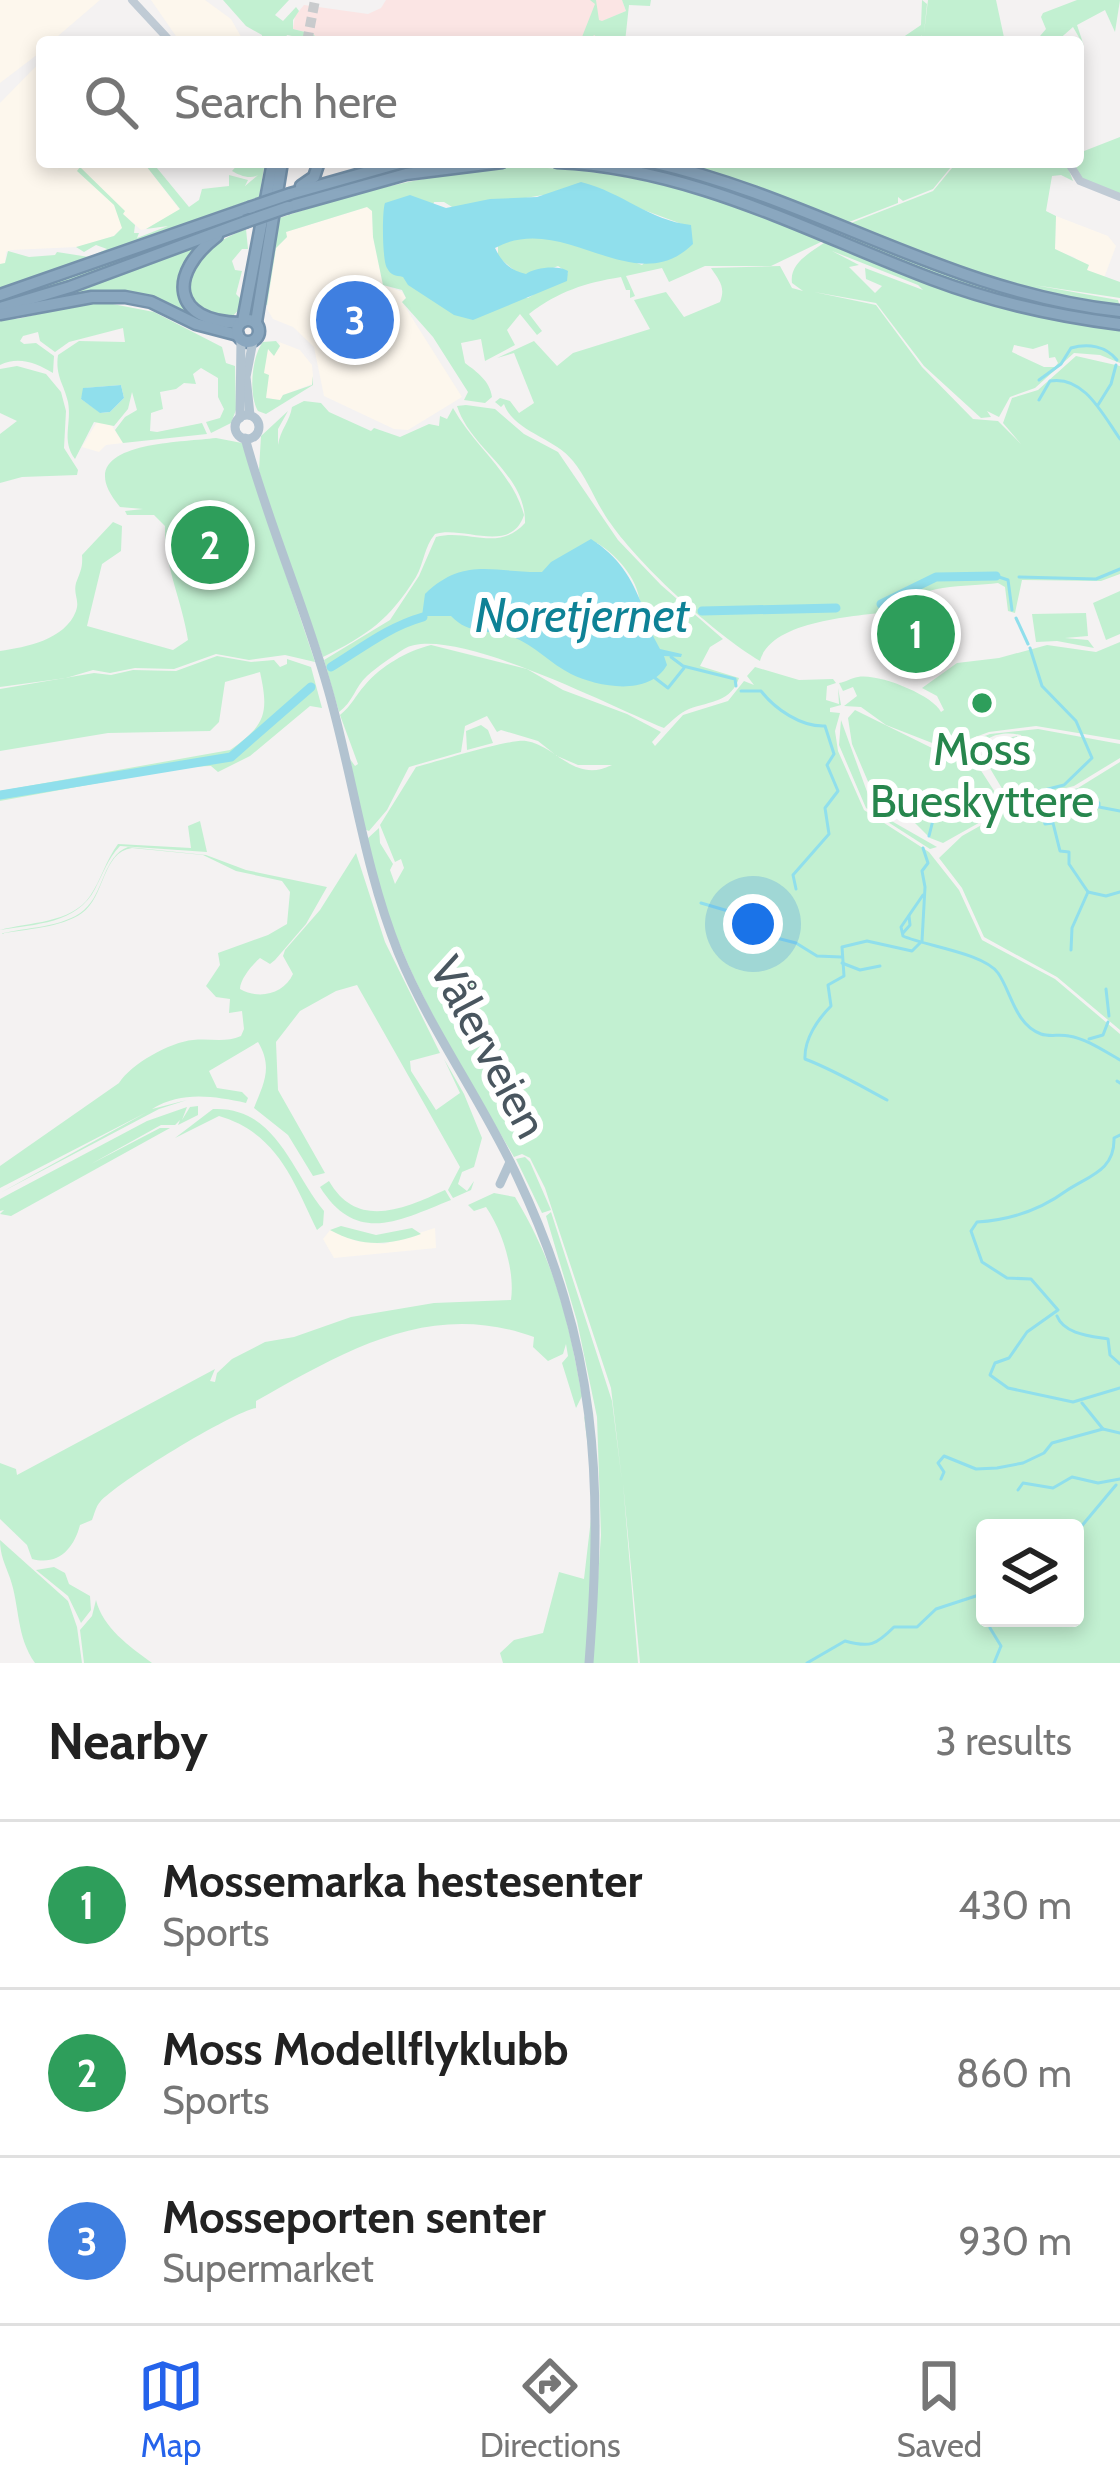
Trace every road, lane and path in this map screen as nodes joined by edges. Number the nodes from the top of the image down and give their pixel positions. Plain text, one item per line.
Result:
1 (136, 0) edge
2 (166, 36) edge
3 (272, 168) edge
4 (281, 168) edge
5 (317, 168) edge
6 (385, 168) edge
7 (454, 168) edge
8 (608, 168) edge
9 (673, 168) edge
10 (1072, 168) edge
11 (1120, 197) edge
12 (289, 200) junction
13 (240, 224) junction
14 (836, 233) junction
15 (0, 295) edge
16 (0, 311) edge
17 (1120, 311) edge
18 (1120, 324) edge
19 (245, 330) junction
20 (245, 417) junction
21 (251, 436) junction
22 (510, 1162) junction
23 (500, 1184) dead end
24 (589, 1663) edge

1 - 2 street
3 - 19 highway
4 - 19 highway
5 - 12 highway
6 - 12 highway
7 - 12 highway
8 - 14 highway
9 - 14 highway
10 - 11 street
12 - 13 highway, bridge
12 - 15 highway, bridge
13 - 16 highway
13 - 19 highway
14 - 17 highway
14 - 18 highway
16 - 19 highway
19 - 20 main road
20 - 21 main road
20 - 21 main road
21 - 22 main road, Vålerveien
22 - 23 main road
22 - 24 main road, Vålerveien

